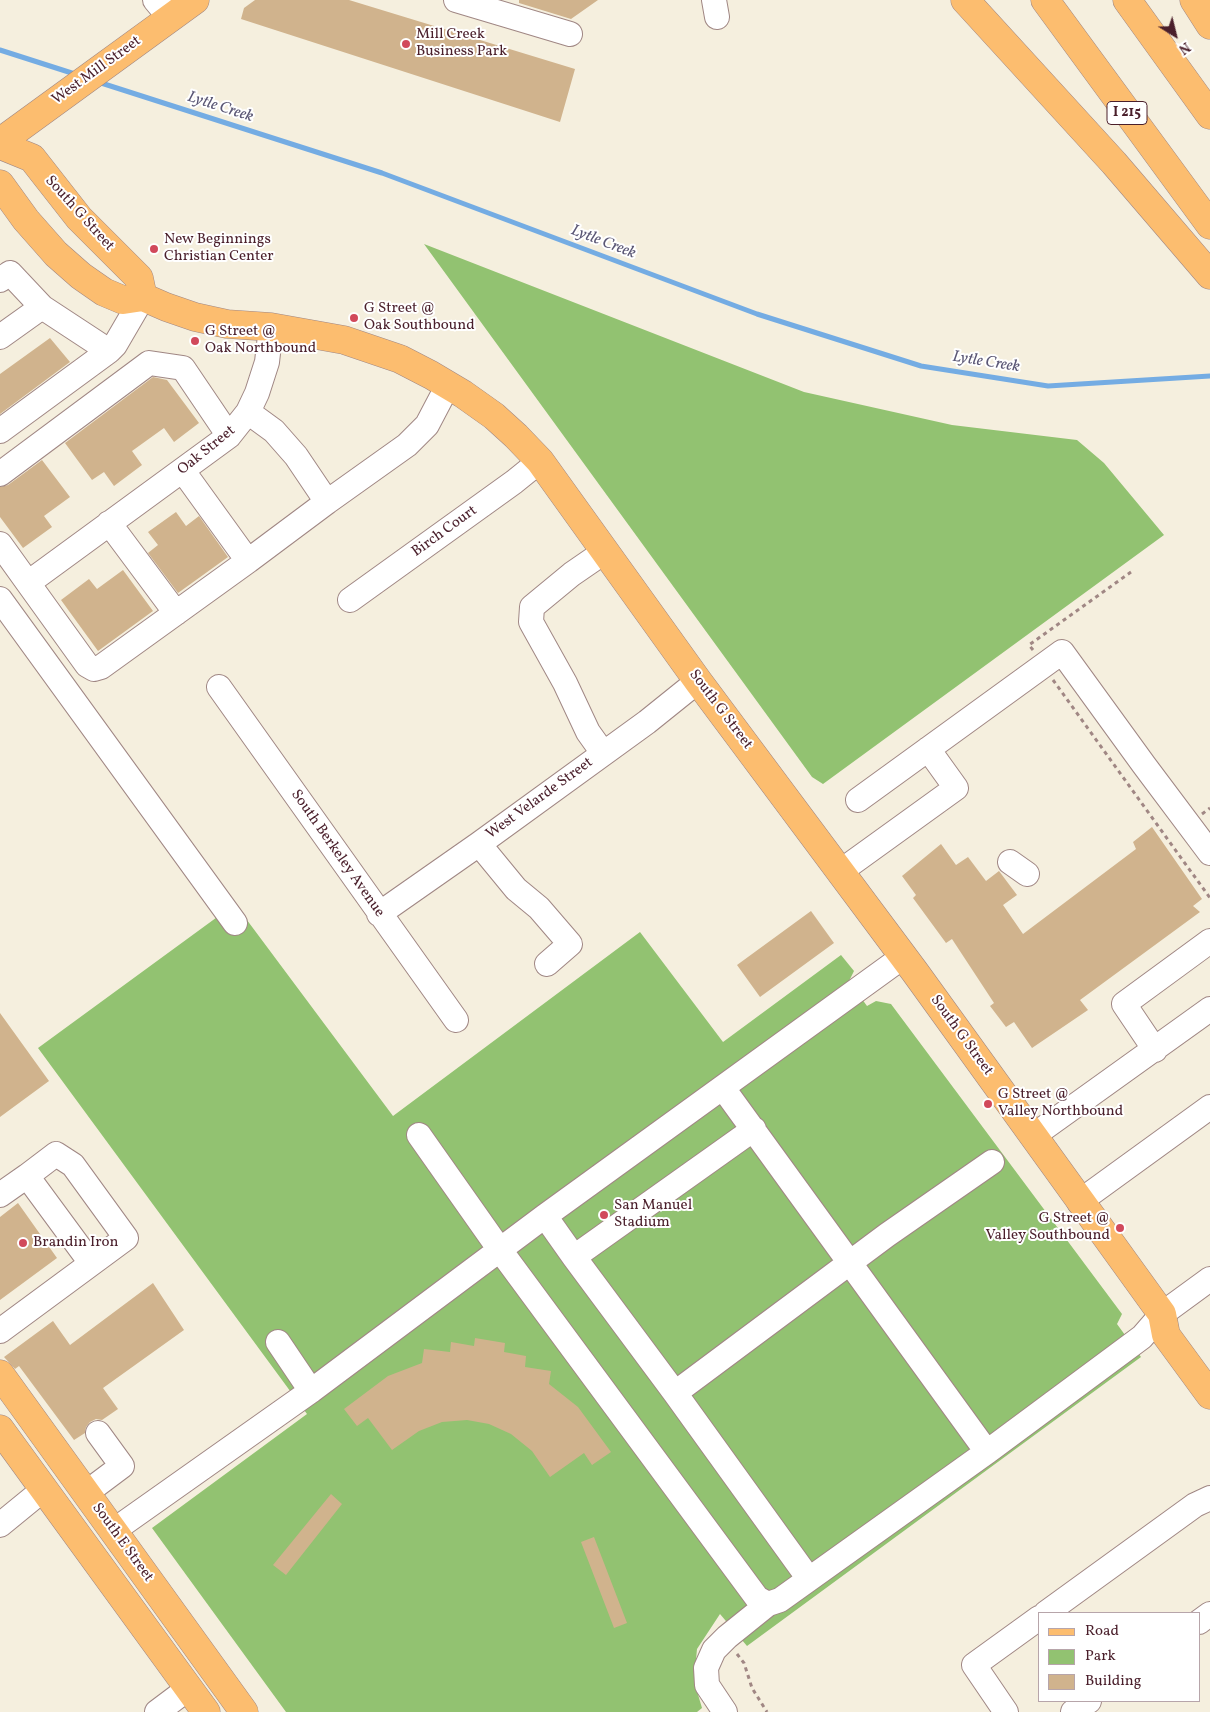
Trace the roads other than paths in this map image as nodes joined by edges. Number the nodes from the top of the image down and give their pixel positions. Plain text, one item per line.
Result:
1 (195, 0) edge
2 (456, 0) edge
3 (965, 0) edge
4 (1045, 0) edge
5 (1127, 0) edge
6 (1194, 0) edge
7 (163, 9) edge
8 (1210, 25) edge
9 (570, 34) dead end
10 (1210, 114) edge
11 (0, 143) edge
12 (0, 184) edge
13 (1210, 225) edge
14 (1210, 275) edge
15 (0, 280) edge
16 (143, 297) junction
17 (42, 307) junction
18 (271, 327) junction
19 (0, 337) edge
20 (109, 351) junction
21 (448, 385) junction
22 (248, 412) junction
23 (0, 431) edge
24 (229, 436) junction
25 (540, 461) junction
26 (183, 472) junction
27 (0, 474) edge
28 (327, 502) junction
29 (109, 523) junction
30 (0, 544) edge
31 (604, 552) junction
32 (248, 561) junction
33 (28, 583) junction
34 (0, 599) edge
35 (350, 600) dead end
36 (176, 613) junction
37 (698, 681) junction
38 (219, 687) dead end
39 (928, 749) junction
40 (603, 753) junction
41 (858, 800) dead end
42 (479, 844) junction
43 (1210, 853) edge
44 (840, 871) junction
45 (379, 914) junction
46 (235, 924) dead end
47 (1210, 941) edge
48 (904, 956) junction
49 (547, 964) dead end
50 (1210, 1009) edge
51 (456, 1020) dead end
52 (1155, 1050) junction
53 (723, 1088) junction
54 (1210, 1107) edge
55 (754, 1129) junction
56 (418, 1134) dead end
57 (1032, 1136) junction
58 (992, 1162) dead end
59 (27, 1176) junction
60 (0, 1195) edge
61 (1080, 1202) junction
62 (545, 1216) junction
63 (500, 1250) junction
64 (574, 1258) junction
65 (90, 1263) junction
66 (849, 1263) junction
67 (1210, 1279) edge
68 (1162, 1314) junction
69 (0, 1332) edge
70 (278, 1342) dead end
71 (1210, 1365) edge
72 (3, 1384) edge
73 (311, 1391) junction
74 (675, 1393) junction
75 (1210, 1394) edge
76 (0, 1429) edge
77 (98, 1433) dead end
78 (987, 1452) junction
79 (44, 1490) junction
80 (86, 1493) junction
81 (1210, 1498) edge
82 (0, 1525) edge
83 (112, 1531) junction
84 (809, 1579) junction
85 (768, 1604) junction
86 (1047, 1612) edge
87 (1038, 1619) edge
88 (189, 1688) junction
89 (1088, 1702) edge
90 (157, 1712) edge
91 (206, 1712) edge
92 (244, 1712) edge
93 (725, 1712) edge
94 (1006, 1712) edge
95 (1074, 1712) edge

1 - 7 main road, West Mill Street
2 - 9 street
3 - 14 main road
4 - 13 main road, I 215
5 - 10 main road
6 - 8 main road
7 - 11 main road, West Mill Street
11 - 16 main road, South G Street
12 - 16 main road, South G Street
15 - 17 street
16 - 18 main road, South G Street
16 - 20 street
17 - 19 street
17 - 20 street
18 - 21 main road, South G Street
18 - 22 street, Oak Street
20 - 23 street
21 - 25 main road, South G Street
21 - 28 street
22 - 24 street, Oak Street
22 - 28 street
24 - 26 street, Oak Street
24 - 27 street
25 - 31 main road, South G Street
25 - 35 street, Birch Court
26 - 29 street, Oak Street
26 - 32 street
28 - 32 street
29 - 33 street, Oak Street
29 - 36 street
30 - 33 street
31 - 37 main road, South G Street
31 - 40 street
32 - 36 street
33 - 36 street
34 - 46 street
37 - 40 street, West Velarde Street
37 - 44 main road, South G Street
38 - 45 street, South Berkeley Avenue
39 - 41 street
39 - 43 street
39 - 44 street
40 - 42 street, West Velarde Street
42 - 45 street, West Velarde Street
42 - 49 street
44 - 48 main road, South G Street
45 - 51 street, South Berkeley Avenue
47 - 52 street
48 - 53 street
48 - 57 main road, South G Street
50 - 52 street
52 - 57 street
53 - 55 street
53 - 62 street
54 - 61 street
55 - 64 street
55 - 66 street
56 - 63 street
57 - 61 main road, South G Street
58 - 66 street
59 - 60 street
59 - 65 street
59 - 65 street
61 - 68 main road, South G Street
62 - 63 street
62 - 64 street
63 - 73 street
63 - 85 street
64 - 74 street
65 - 69 street
66 - 74 street
66 - 78 street
67 - 68 street
68 - 71 main road, South G Street
68 - 75 main road, South G Street
68 - 78 street
70 - 73 street
72 - 80 main road, South E Street
73 - 83 street
74 - 84 street
76 - 79 main road, South E Street
77 - 80 street
78 - 84 street
79 - 82 street
79 - 88 main road, South E Street
80 - 83 main road, South E Street
81 - 86 street
83 - 92 main road, South E Street
84 - 85 street
85 - 93 street
87 - 94 street
88 - 90 street
88 - 91 main road, South E Street
89 - 95 street

